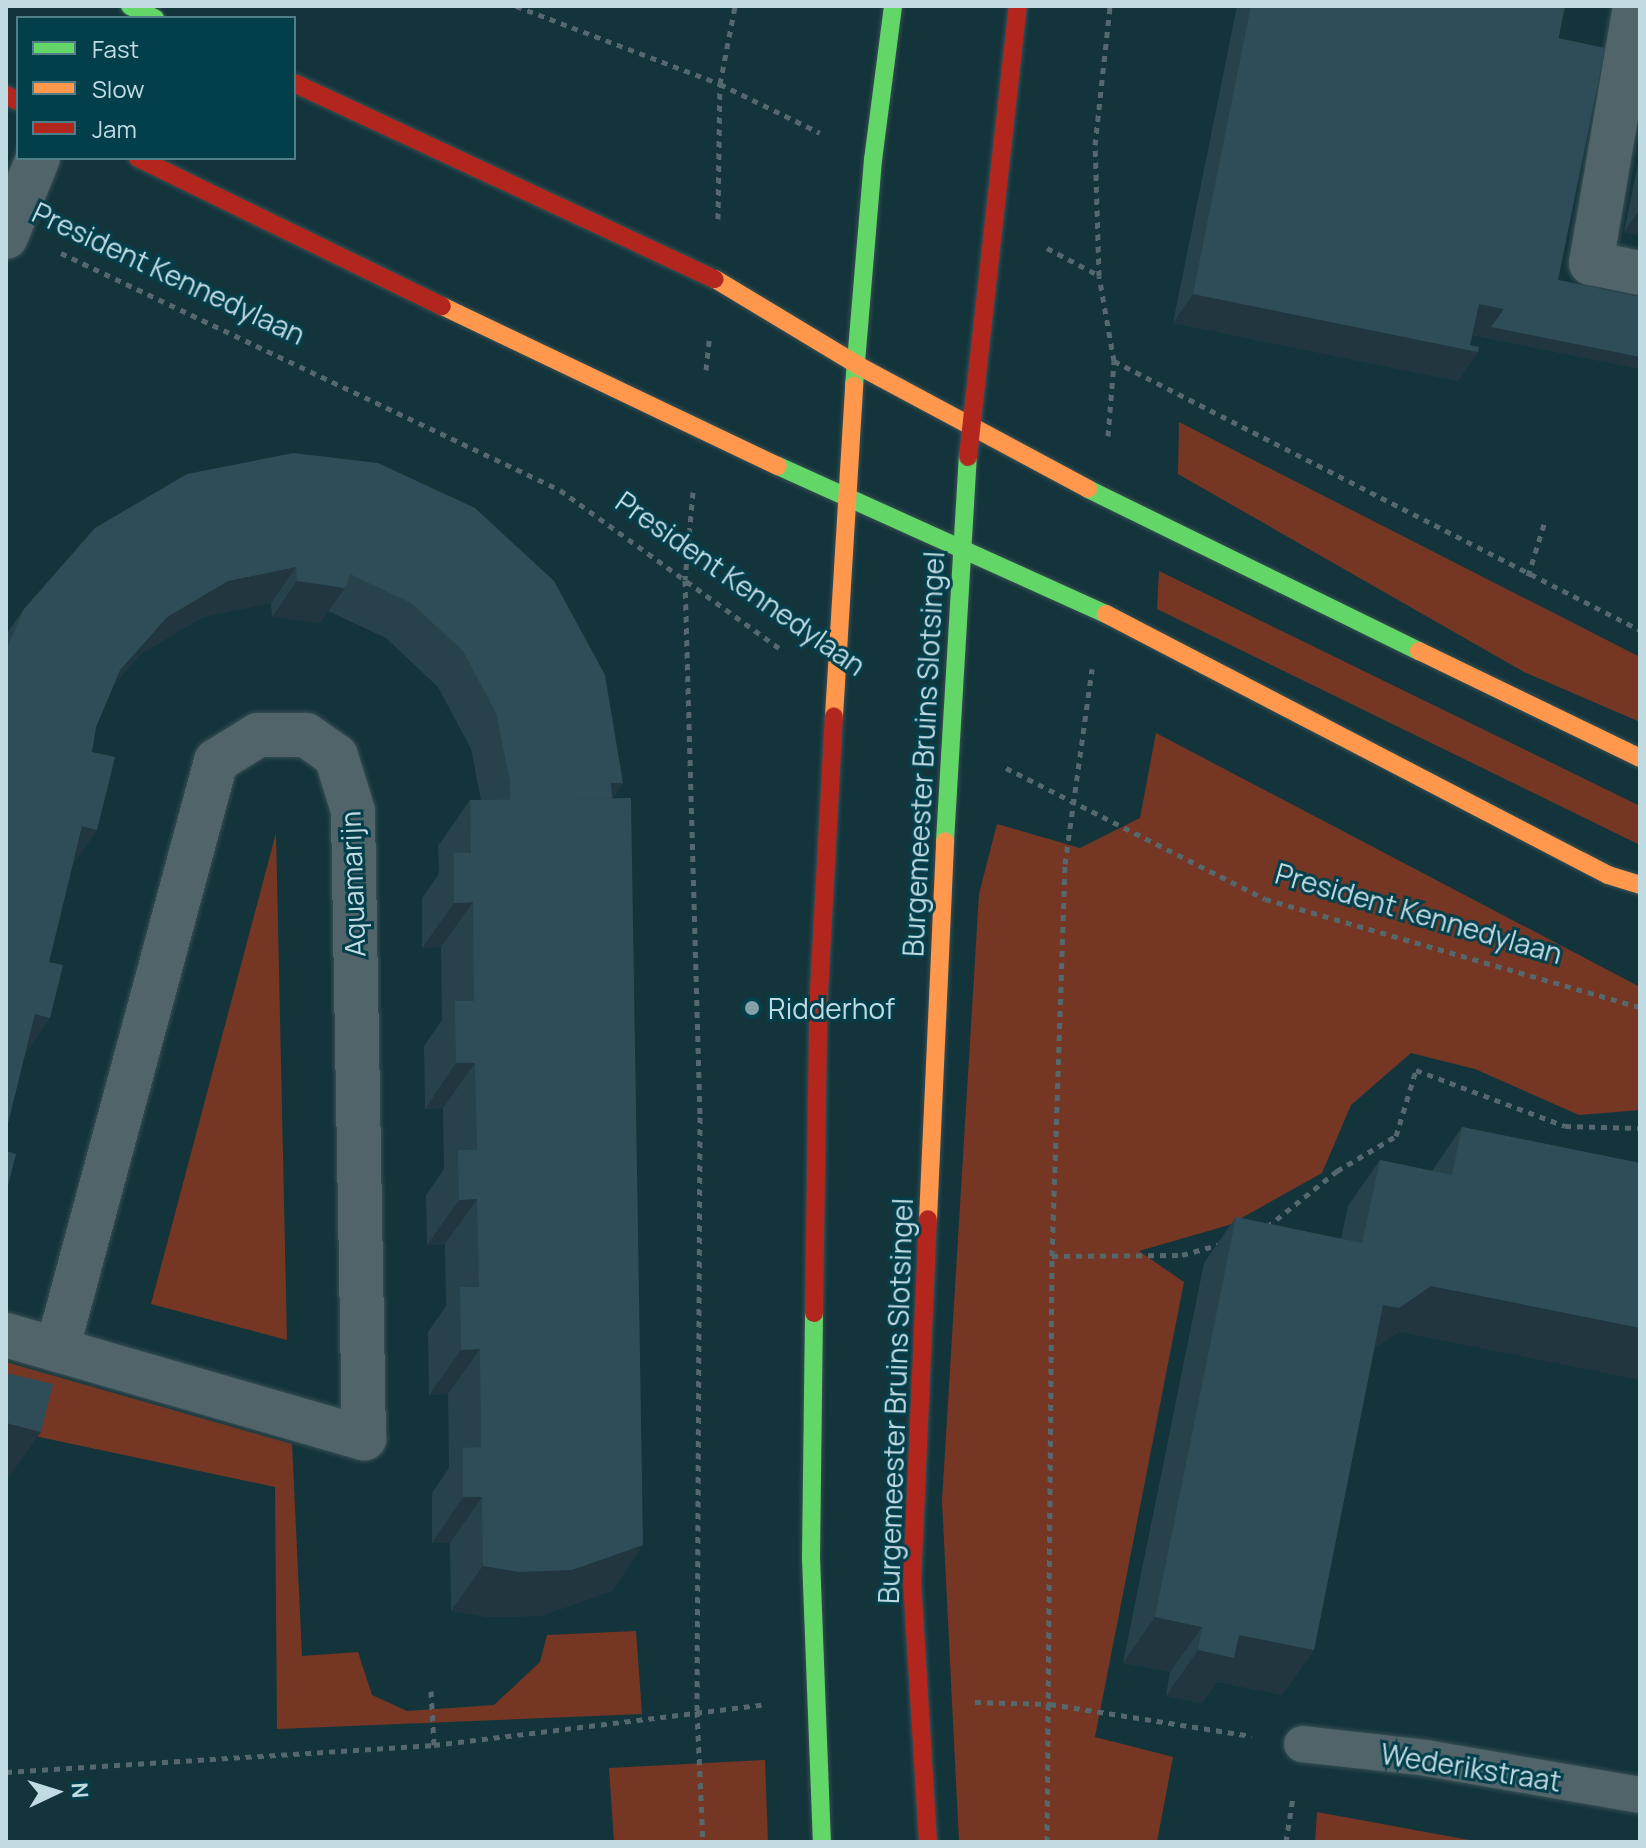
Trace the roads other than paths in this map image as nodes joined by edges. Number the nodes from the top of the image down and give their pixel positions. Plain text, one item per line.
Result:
1 (130, 6) edge
2 (893, 6) edge
3 (1018, 6) edge
4 (1635, 6) edge
5 (151, 16) edge
6 (296, 84) edge
7 (37, 160) edge
8 (142, 160) edge
9 (7, 233) edge
10 (1640, 273) edge
11 (859, 366) junction
12 (970, 423) junction
13 (845, 498) junction
14 (961, 551) junction
15 (1640, 758) edge
16 (1640, 885) edge
17 (6, 1335) edge
18 (57, 1350) junction
19 (1302, 1744) road end
20 (1640, 1795) edge
21 (822, 1842) edge
22 (928, 1842) edge

1 - 5 street
2 - 11 street
3 - 12 street, Burgemeester Bruins Slotsingel
4 - 10 street
6 - 11 street
7 - 9 street
8 - 13 street
11 - 12 street
11 - 13 street
12 - 14 street, Burgemeester Bruins Slotsingel
12 - 15 street
13 - 14 street
13 - 21 street
14 - 16 street
14 - 22 street, Burgemeester Bruins Slotsingel
17 - 18 street, Aquamarijn
18 - 18 street, Aquamarijn
19 - 20 lane, Wederikstraat

